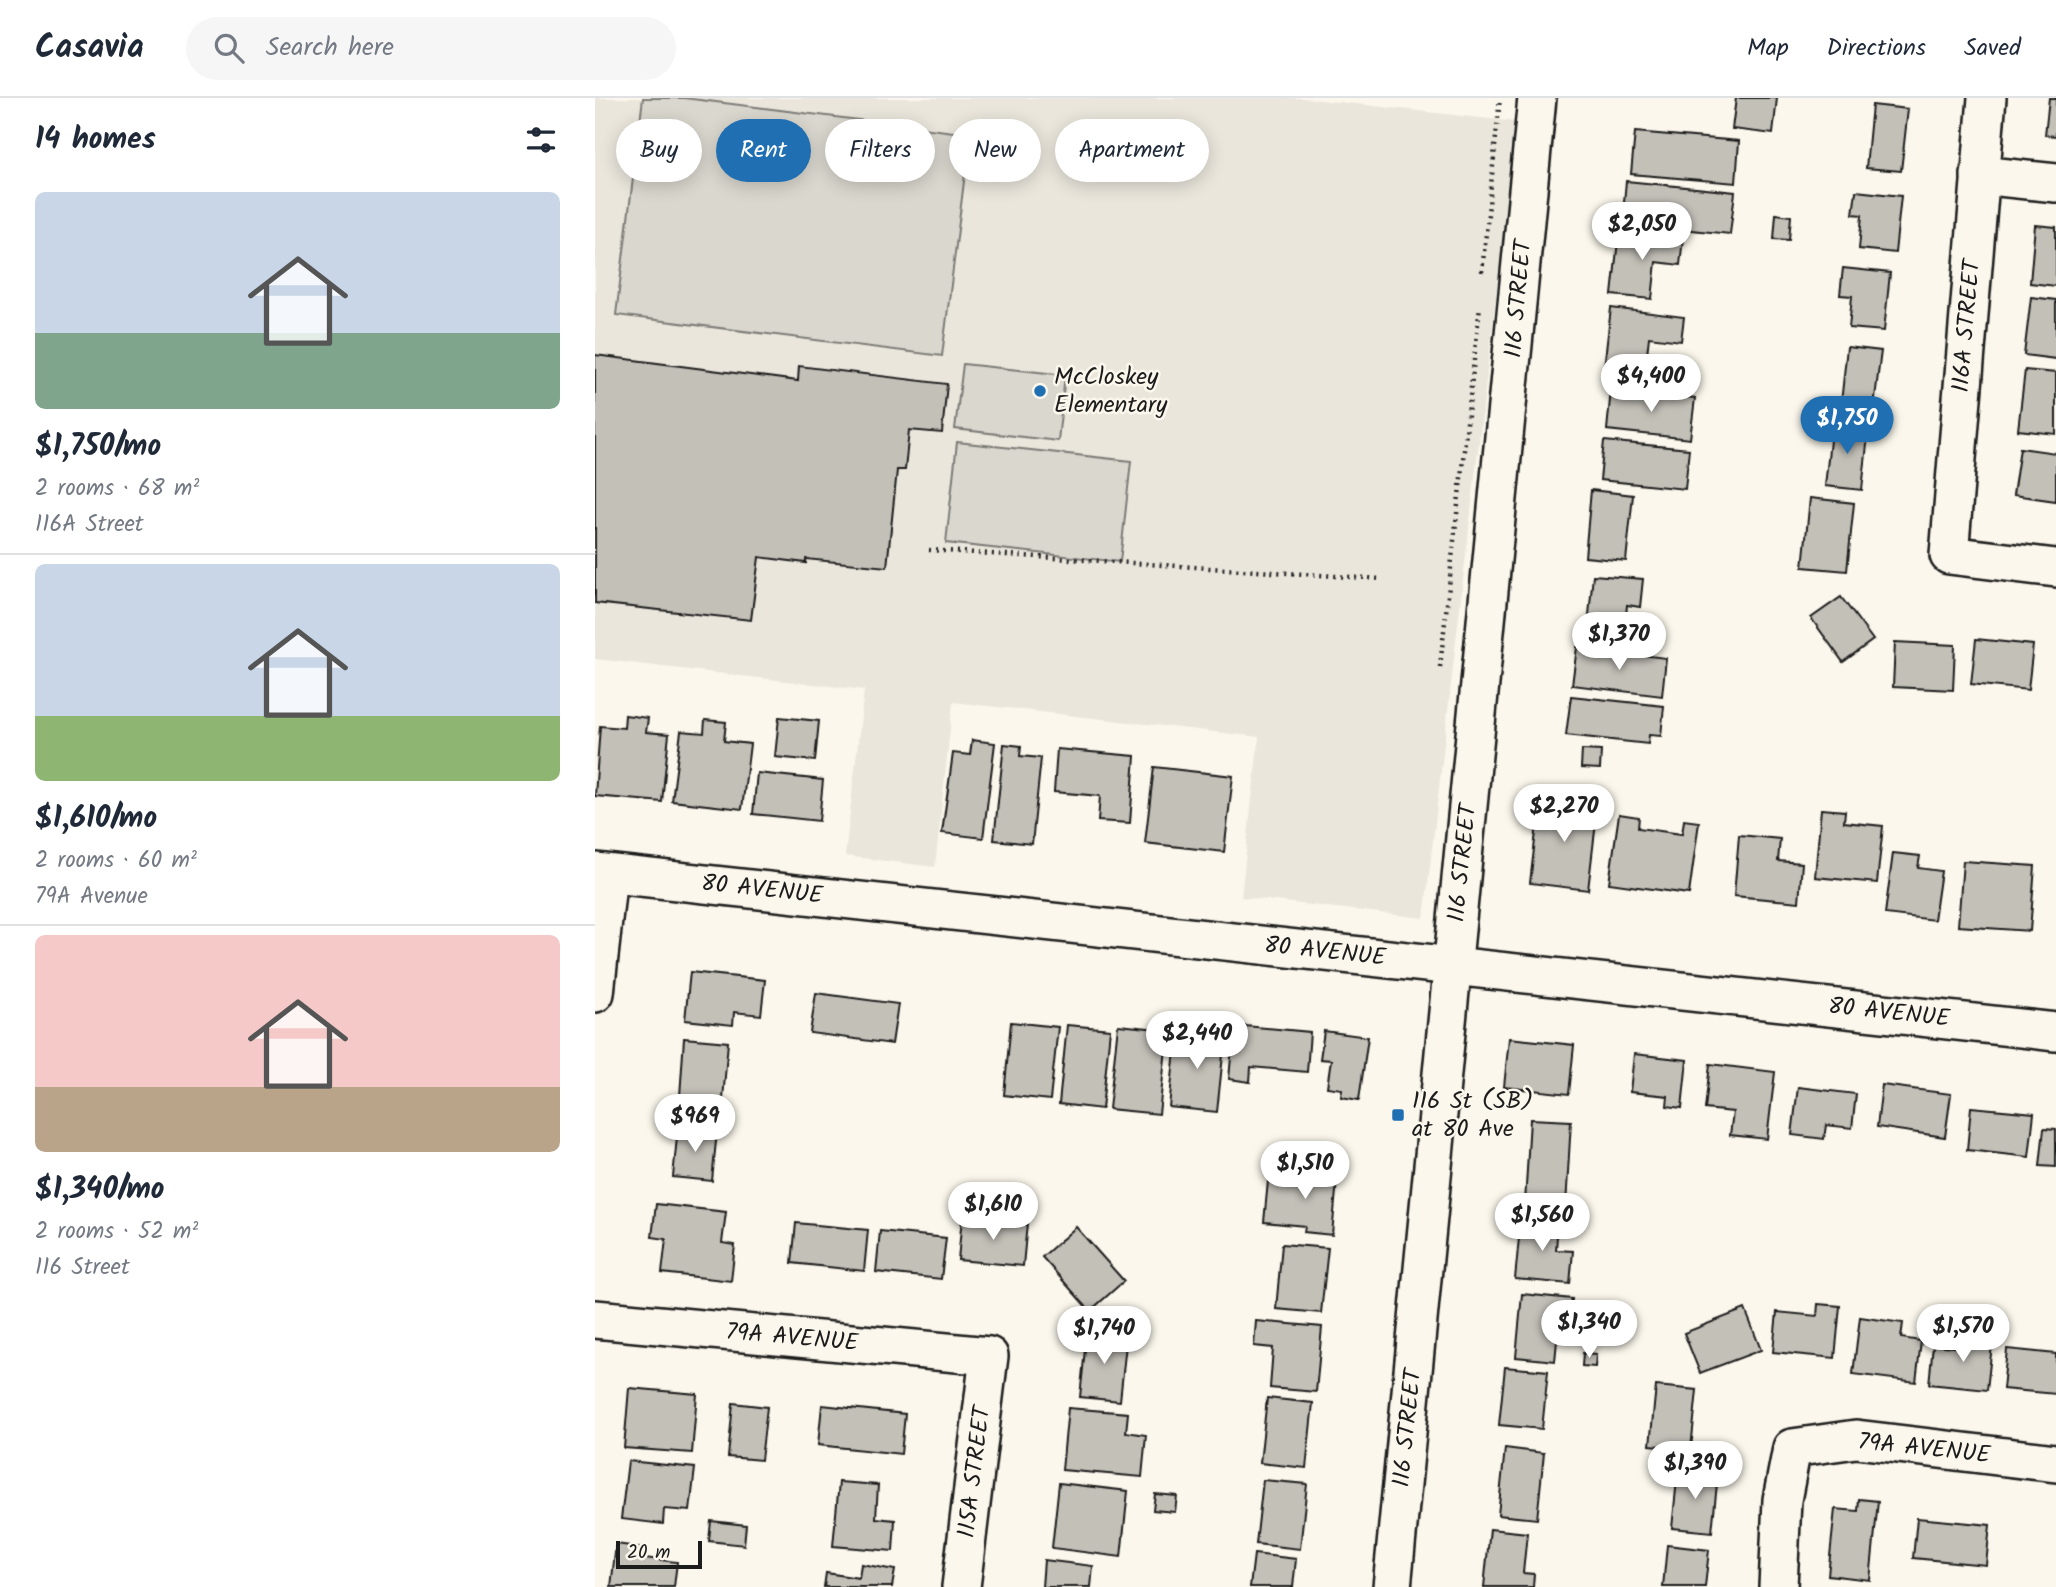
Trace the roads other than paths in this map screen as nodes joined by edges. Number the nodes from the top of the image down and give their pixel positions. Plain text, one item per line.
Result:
1 (1537, 98) edge
2 (1987, 98) edge
3 (1980, 175) junction
4 (2056, 183) edge
5 (2056, 568) edge
6 (602, 873) edge
7 (1453, 966) junction
8 (595, 993) edge
9 (2056, 1032) edge
10 (595, 1320) edge
11 (989, 1356) joint
12 (2056, 1463) edge
13 (961, 1587) edge
14 (1392, 1587) edge
15 (1777, 1587) edge

1 - 7 street, 116 STREET
2 - 3 street, 116A STREET
3 - 4 street
3 - 5 street, 116A STREET
6 - 7 street, 80 AVENUE
6 - 8 street
7 - 9 street, 80 AVENUE
7 - 14 street, 116 STREET
10 - 11 street, 79A AVENUE
11 - 13 street, 115A STREET
12 - 15 street, 79A AVENUE

